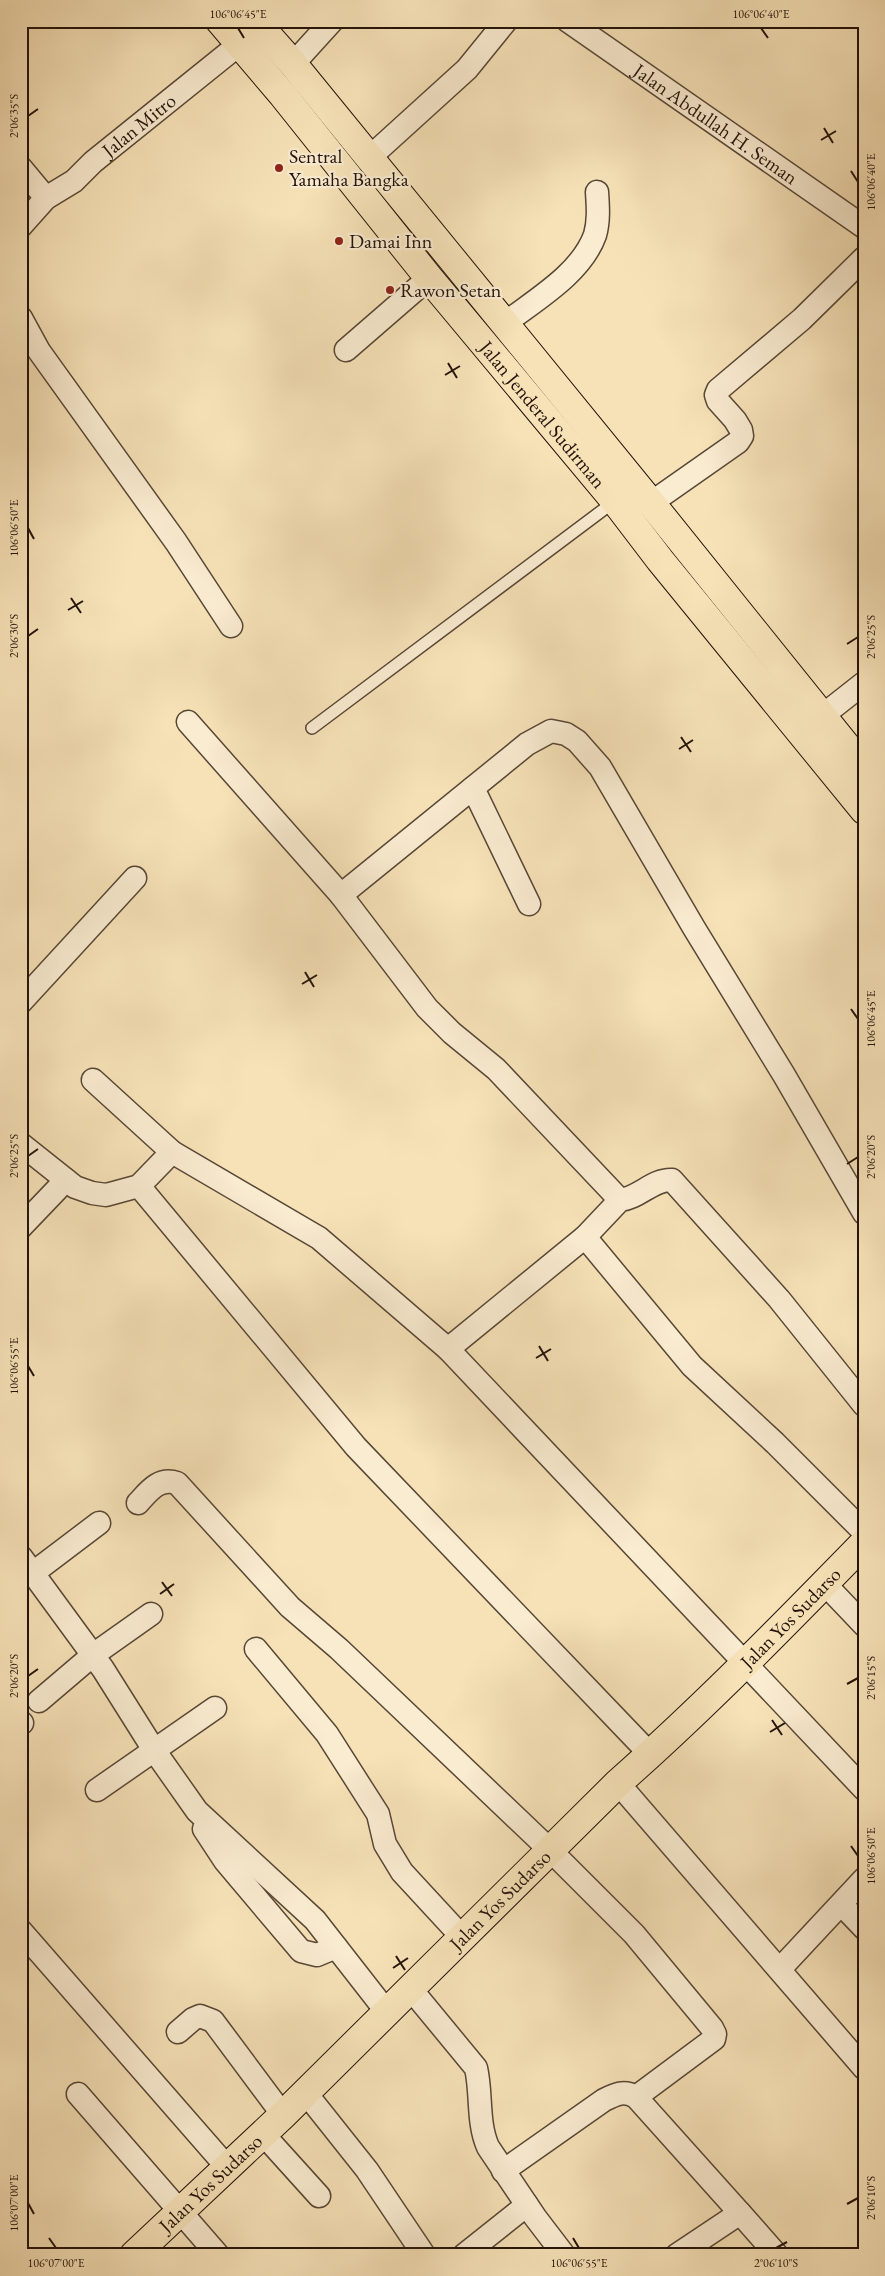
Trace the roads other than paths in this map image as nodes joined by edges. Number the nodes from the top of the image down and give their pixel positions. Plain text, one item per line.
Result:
1 (220, 21) edge
2 (332, 21) edge
3 (506, 21) edge
4 (568, 21) edge
5 (258, 24) edge
6 (240, 46) junction
7 (292, 64) junction
8 (369, 158) junction
9 (21, 168) edge
10 (597, 192) dead end
11 (46, 198) junction
12 (21, 226) edge
13 (864, 227) edge
14 (864, 258) edge
15 (429, 278) junction
16 (21, 318) edge
17 (504, 324) junction
18 (346, 350) dead end
19 (614, 501) junction
20 (651, 503) junction
21 (721, 592) junction
22 (701, 611) junction
23 (231, 626) dead end
24 (864, 683) edge
25 (822, 716) junction
26 (188, 722) dead end
27 (312, 728) dead end
28 (864, 768) edge
29 (473, 788) junction
30 (864, 810) edge
31 (135, 878) dead end
32 (340, 895) junction
33 (529, 904) dead end
34 (21, 1002) edge
35 (93, 1080) dead end
36 (21, 1144) edge
37 (172, 1152) junction
38 (66, 1180) junction
39 (139, 1186) junction
40 (620, 1200) junction
41 (864, 1213) edge
42 (21, 1227) edge
43 (585, 1237) junction
44 (448, 1349) junction
45 (864, 1405) edge
46 (138, 1503) dead end
47 (99, 1523) dead end
48 (864, 1532) edge
49 (864, 1543) edge
50 (27, 1565) edge
51 (824, 1583) junction
52 (151, 1614) dead end
53 (864, 1625) edge
54 (256, 1649) dead end
55 (93, 1655) junction
56 (745, 1662) junction
57 (38, 1700) dead end
58 (215, 1708) dead end
59 (154, 1750) junction
60 (650, 1754) junction
61 (618, 1783) junction
62 (864, 1789) edge
63 (97, 1790) dead end
64 (197, 1810) junction
65 (551, 1851) junction
66 (864, 1879) edge
67 (842, 1905) junction
68 (864, 1928) edge
69 (21, 1931) edge
70 (462, 1937) junction
71 (336, 1947) junction
72 (780, 1969) junction
73 (410, 1988) junction
74 (386, 2011) junction
75 (178, 2032) dead end
76 (864, 2068) edge
77 (305, 2092) junction
78 (78, 2094) dead end
79 (636, 2097) junction
80 (283, 2115) junction
81 (263, 2134) junction
82 (227, 2168) junction
83 (503, 2171) junction
84 (319, 2196) dead end
85 (527, 2205) junction
86 (180, 2211) junction
87 (740, 2213) junction
88 (686, 2252) edge
89 (134, 2255) edge
90 (218, 2255) edge
91 (424, 2255) edge
92 (464, 2255) edge
93 (564, 2255) edge
94 (777, 2255) edge

1 - 6 highway, Jalan Jenderal Sudirman
2 - 7 street
3 - 8 street
4 - 13 street, Jalan Abdullah H. Seman
5 - 6 street, Jalan Mitro
5 - 7 highway, Jalan Jenderal Sudirman
6 - 11 street, Jalan Mitro
6 - 15 highway, Jalan Jenderal Sudirman
7 - 8 highway, Jalan Jenderal Sudirman
8 - 17 highway, Jalan Jenderal Sudirman
9 - 11 street
10 - 17 street
11 - 12 street, Jalan Mitro
14 - 20 street
15 - 18 street
15 - 19 highway, Jalan Jenderal Sudirman
16 - 23 street
17 - 20 highway, Jalan Jenderal Sudirman
19 - 22 highway, Jalan Jenderal Sudirman
19 - 27 lane
20 - 21 highway, Jalan Jenderal Sudirman
21 - 22 highway
21 - 25 highway, Jalan Jenderal Sudirman
22 - 30 highway, Jalan Jenderal Sudirman
24 - 25 street
25 - 28 highway, Jalan Jenderal Sudirman
26 - 32 street
29 - 32 street
29 - 33 street
29 - 41 street
31 - 34 street
32 - 40 street
35 - 37 street
36 - 38 street
37 - 39 street
37 - 44 street
38 - 39 street
38 - 42 street
39 - 60 street
40 - 43 street
40 - 45 street
43 - 44 street
43 - 48 street
44 - 56 street
46 - 65 street
47 - 50 street
49 - 51 highway, Jalan Yos Sudarso
50 - 55 street
51 - 53 street
51 - 56 highway, Jalan Yos Sudarso
52 - 55 street
54 - 70 street
55 - 57 street
55 - 59 street
56 - 60 highway, Jalan Yos Sudarso
56 - 62 street
58 - 59 street
59 - 63 street
59 - 64 street
60 - 61 highway, Jalan Yos Sudarso
61 - 65 highway, Jalan Yos Sudarso
61 - 72 street
64 - 71 street
64 - 71 street
65 - 70 highway, Jalan Yos Sudarso
65 - 79 street
66 - 67 street
67 - 68 street
67 - 72 street
69 - 82 street
70 - 73 highway, Jalan Yos Sudarso
71 - 74 street
72 - 76 street
73 - 74 highway, Jalan Yos Sudarso
73 - 83 street
74 - 77 highway, Jalan Yos Sudarso
75 - 80 street
77 - 80 highway, Jalan Yos Sudarso
77 - 91 street
78 - 86 street
79 - 83 street
79 - 87 street
80 - 81 highway, Jalan Yos Sudarso
81 - 82 highway, Jalan Yos Sudarso
81 - 84 street
82 - 86 highway, Jalan Yos Sudarso
83 - 85 street
85 - 92 street
85 - 93 street
86 - 89 highway, Jalan Yos Sudarso
86 - 90 street
87 - 88 street
87 - 94 street

